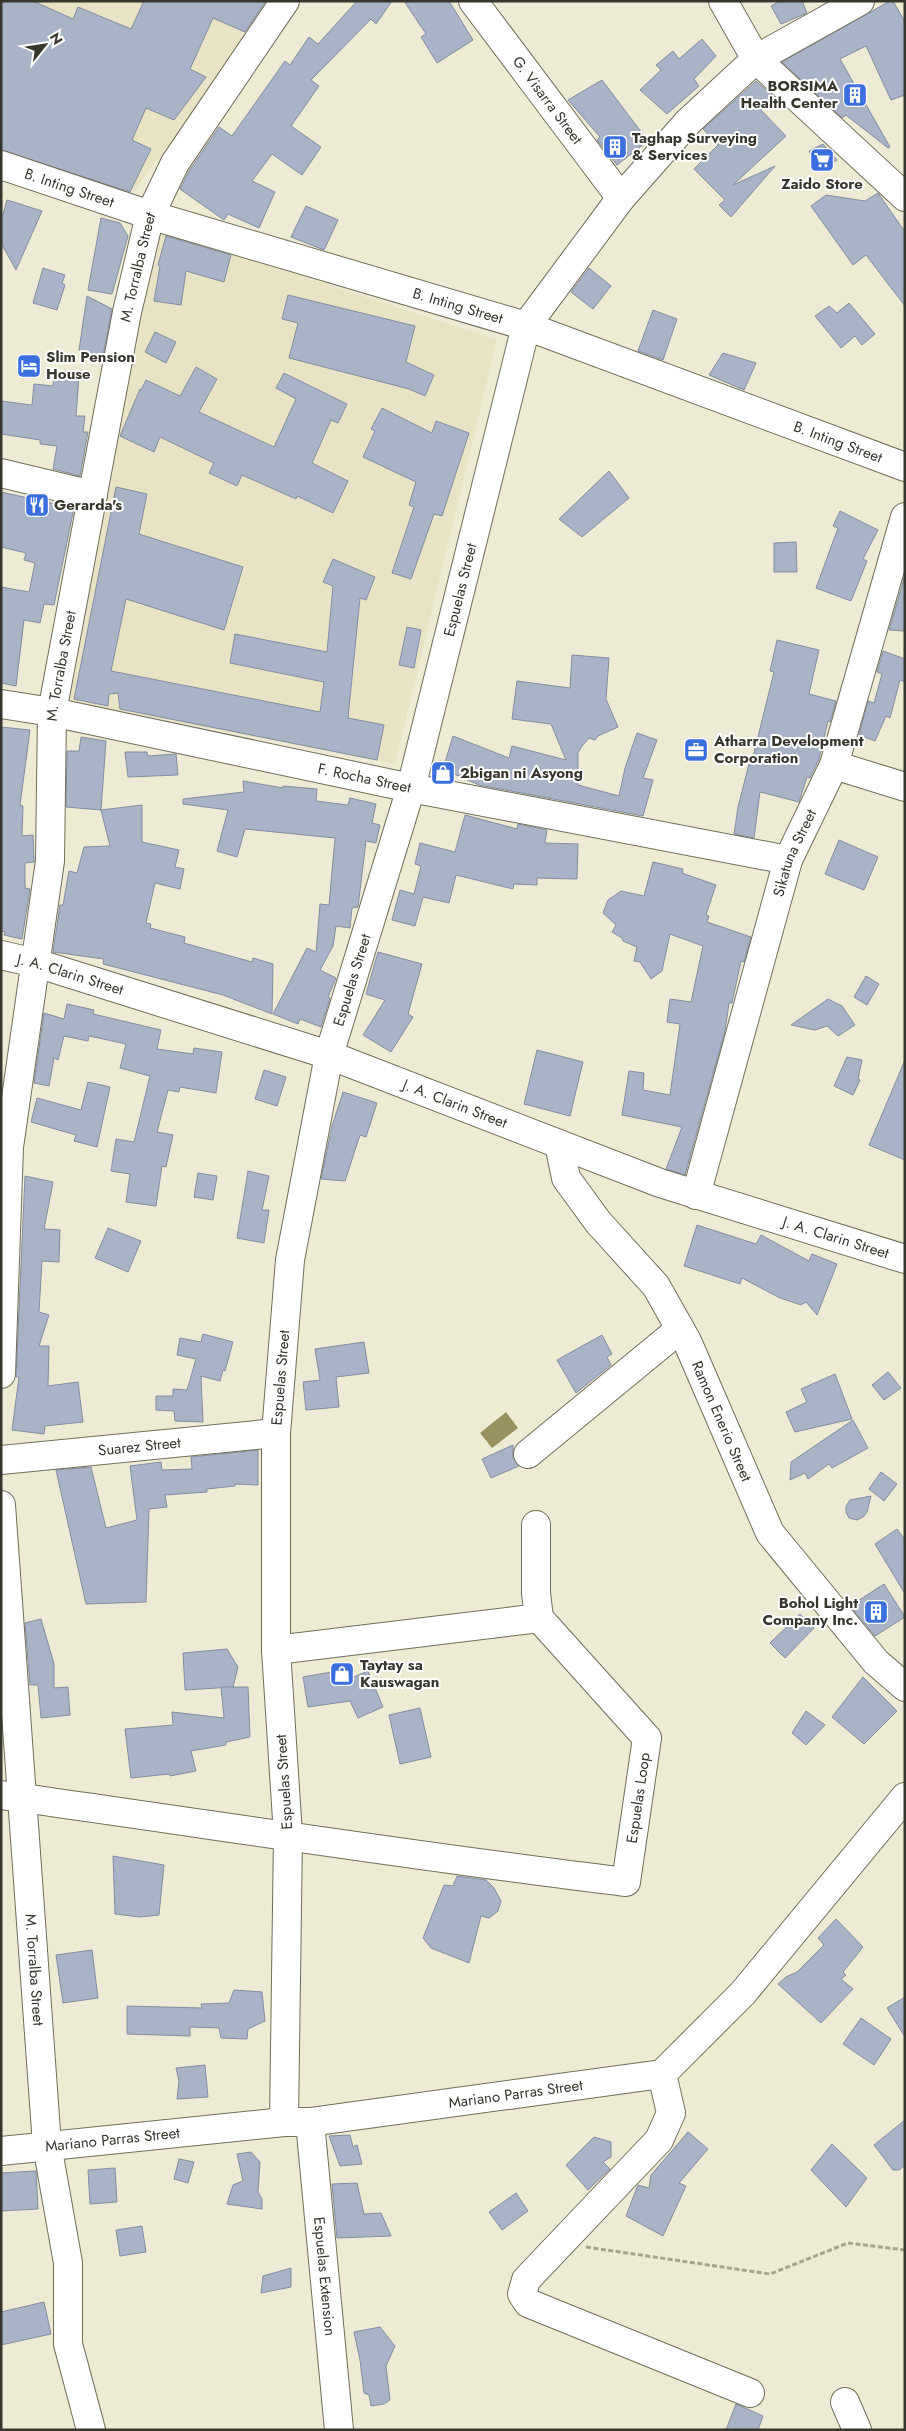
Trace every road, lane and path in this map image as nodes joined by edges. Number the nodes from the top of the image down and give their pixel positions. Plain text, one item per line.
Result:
1 (285, 1) edge
2 (473, 1) edge
3 (723, 1) edge
4 (860, 1) edge
5 (756, 59) junction
6 (1, 165) edge
7 (905, 197) edge
8 (621, 198) junction
9 (150, 215) junction
10 (526, 326) junction
11 (905, 467) edge
12 (1, 473) edge
13 (93, 494) junction
14 (905, 517) edge
15 (1, 704) edge
16 (52, 712) junction
17 (834, 765) junction
18 (905, 787) edge
19 (412, 788) junction
20 (788, 860) junction
21 (1, 955) edge
22 (36, 963) junction
23 (329, 1055) junction
24 (559, 1144) junction
25 (5, 1160) edge
26 (696, 1194) junction
27 (905, 1259) edge
28 (680, 1329) junction
29 (1, 1374) edge
30 (276, 1433) junction
31 (528, 1454) dead end
32 (1, 1460) edge
33 (1, 1505) edge
34 (536, 1525) dead end
35 (540, 1618) junction
36 (276, 1650) junction
37 (905, 1687) edge
38 (11, 1796) edge
39 (905, 1797) edge
40 (288, 1835) junction
41 (662, 2074) junction
42 (297, 2122) junction
43 (47, 2145) junction
44 (1, 2151) edge
45 (561, 2244) junction
46 (905, 2250) edge
47 (750, 2393) dead end
48 (845, 2402) dead end
49 (91, 2430) edge
50 (340, 2430) edge
51 (857, 2430) edge

1 - 9 street, M. Torralba Street
2 - 8 street, G. Visarra Street
3 - 5 street
4 - 5 street, Espuelas Street
5 - 7 street
5 - 8 street, Espuelas Street
6 - 9 street, B. Inting Street
8 - 10 street, Espuelas Street
9 - 10 street, B. Inting Street
9 - 13 street, M. Torralba Street
10 - 11 street, B. Inting Street
10 - 19 street, Espuelas Street
12 - 13 street
13 - 16 street, M. Torralba Street
14 - 17 street, Sikatuna Street
15 - 16 street, F. Rocha Street
16 - 19 street, F. Rocha Street
16 - 22 street, M. Torralba Street
17 - 18 street
17 - 20 street, Sikatuna Street
19 - 20 street, F. Rocha Street
19 - 23 street, Espuelas Street
20 - 26 street, Sikatuna Street
21 - 22 street, J. A. Clarin Street
22 - 23 street, J. A. Clarin Street
22 - 25 street, M. Torralba Street
23 - 24 street, J. A. Clarin Street
23 - 30 street, Espuelas Street
24 - 26 street, J. A. Clarin Street
24 - 28 street, Ramon Enerio Street
25 - 29 street, M. Torralba Street
26 - 27 street, J. A. Clarin Street
28 - 31 street
28 - 37 street, Ramon Enerio Street
30 - 32 street, Suarez Street
30 - 36 street, Espuelas Street
33 - 38 street, M. Torralba Street
34 - 35 street
35 - 36 street
35 - 40 street, Espuelas Loop
36 - 40 street, Espuelas Street
38 - 40 street
38 - 43 street, M. Torralba Street
39 - 41 street
40 - 42 street, Espuelas Street
41 - 42 street, Mariano Parras Street
41 - 45 street
42 - 43 street, Mariano Parras Street
42 - 50 street, Espuelas Extension
43 - 44 street, Mariano Parras Street
43 - 49 street, M. Torralba Street
45 - 46 path
45 - 47 street
48 - 51 street

